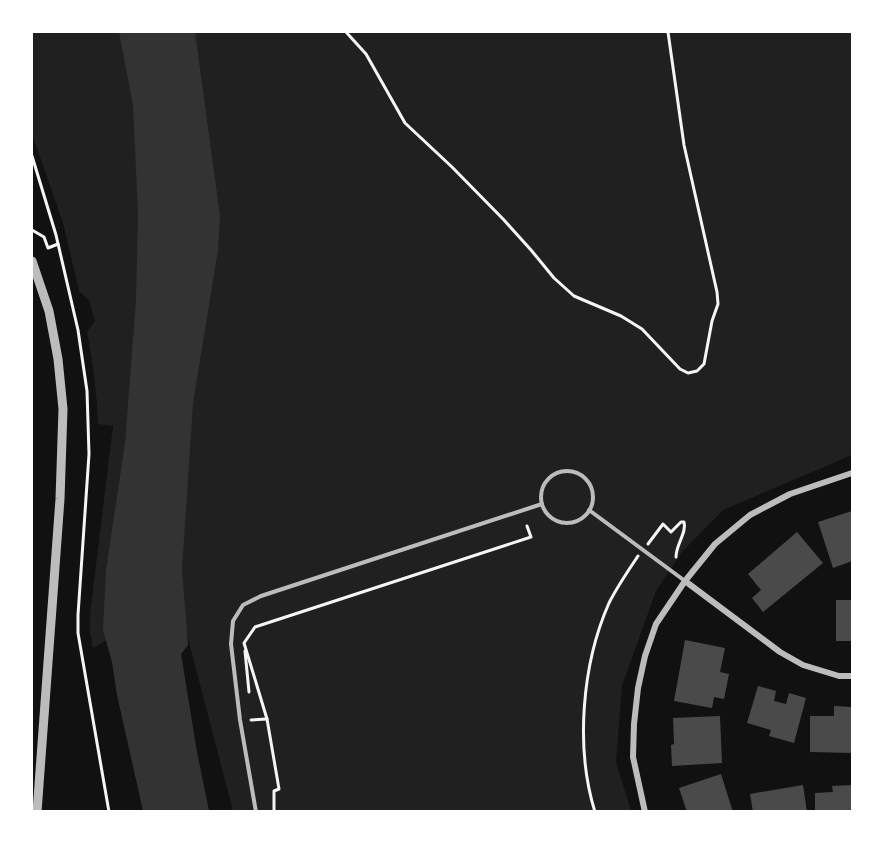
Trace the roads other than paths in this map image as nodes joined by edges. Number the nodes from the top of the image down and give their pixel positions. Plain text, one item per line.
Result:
1 (32, 261) edge
2 (852, 473) edge
3 (542, 504) junction
4 (589, 510) junction
5 (685, 580) junction
6 (852, 676) edge
7 (37, 812) edge
8 (256, 812) edge
9 (645, 812) edge

1 - 7 street
2 - 5 street
3 - 4 lane
3 - 4 lane
3 - 8 lane
4 - 5 lane
5 - 6 street
5 - 9 street

